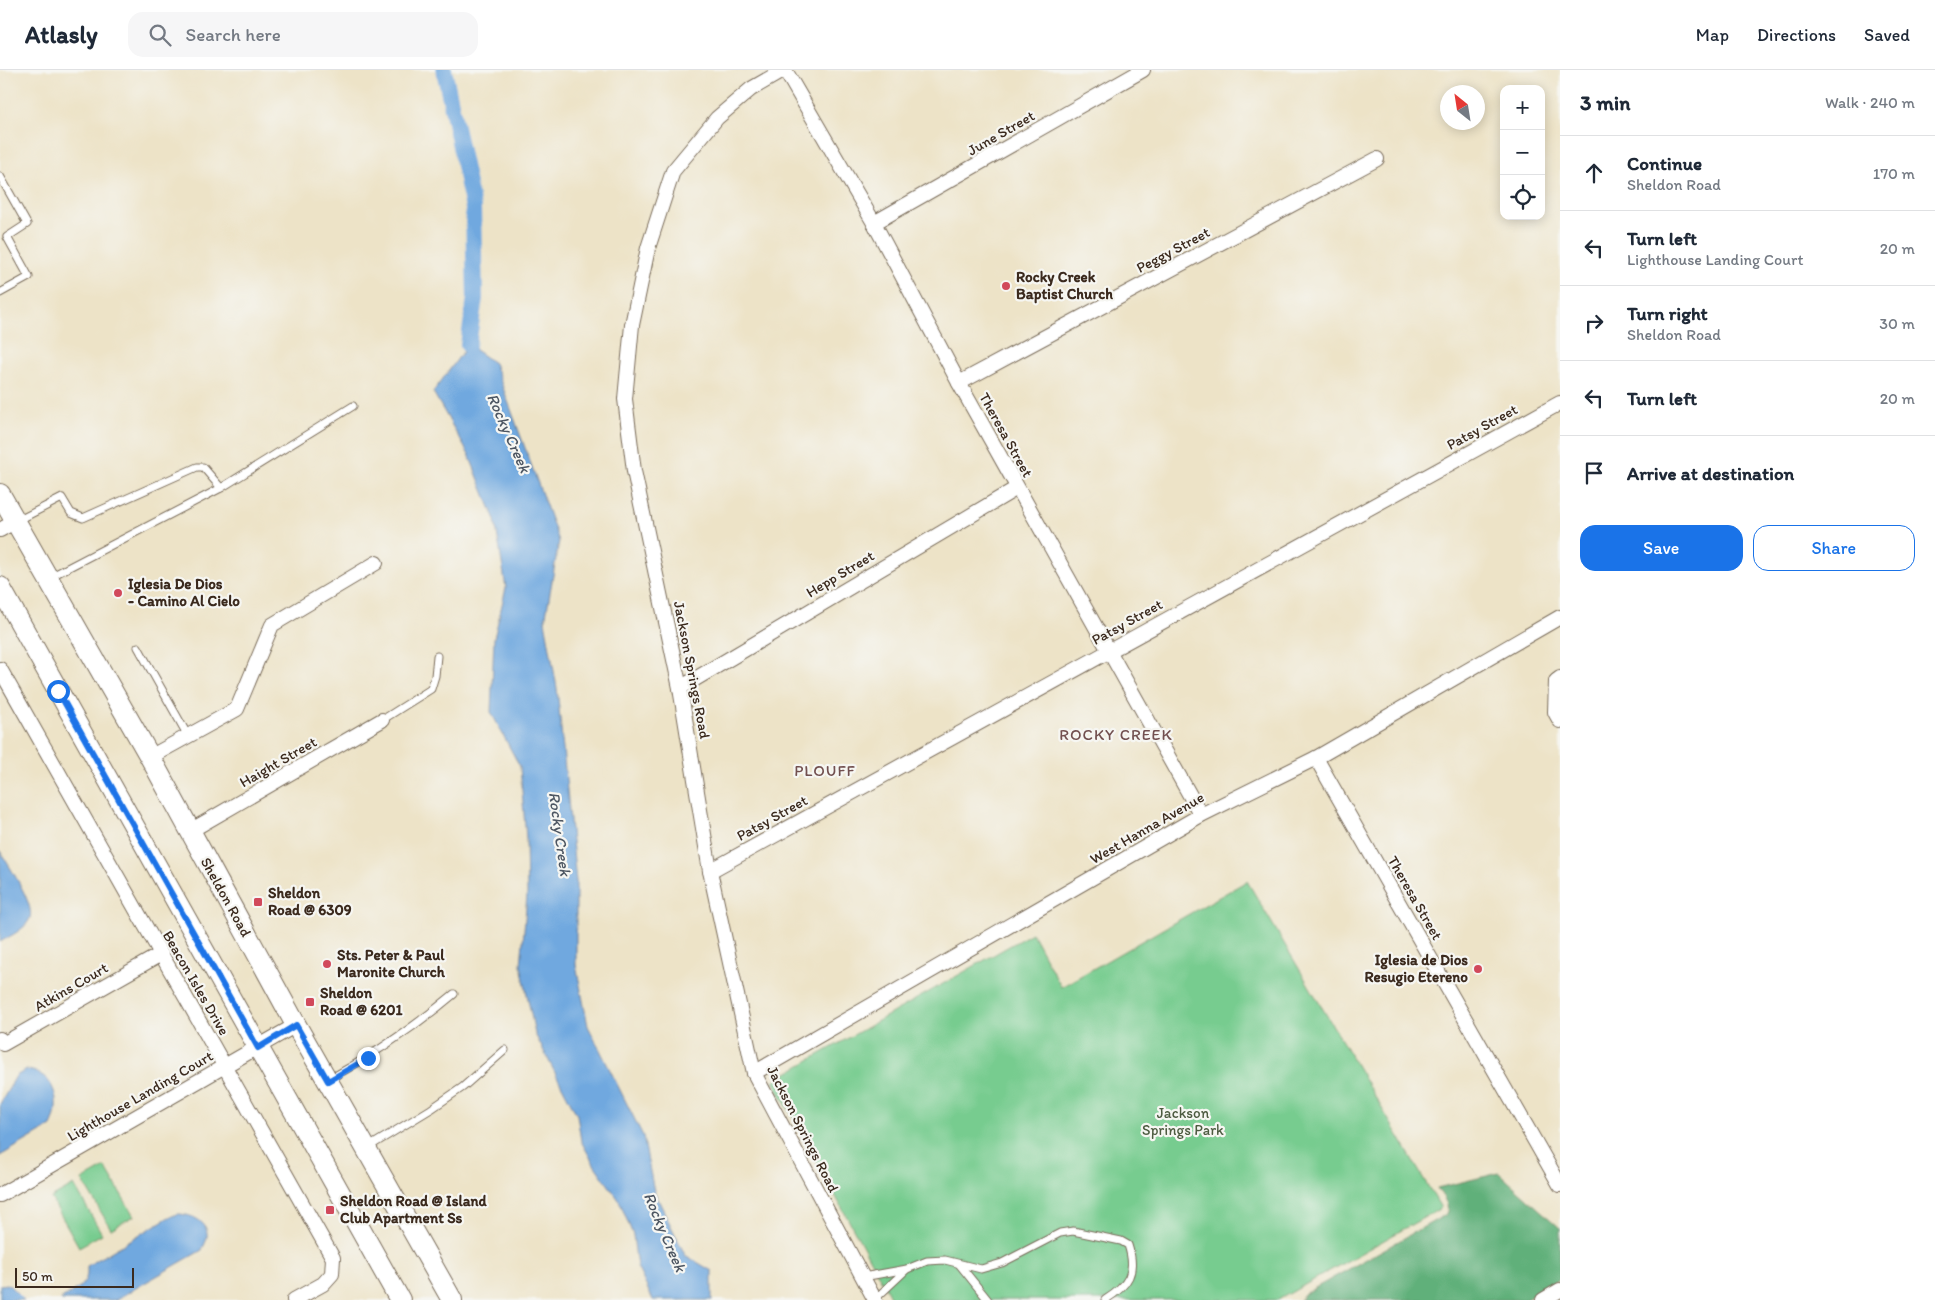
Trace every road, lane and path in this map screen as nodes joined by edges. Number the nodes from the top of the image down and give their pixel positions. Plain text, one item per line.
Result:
1 (784, 70) edge
2 (1143, 70) edge
3 (1377, 160) dead end
4 (0, 176) edge
5 (874, 223) junction
6 (0, 293) edge
7 (959, 384) junction
8 (1560, 403) edge
9 (353, 406) dead end
10 (221, 488) junction
11 (1017, 488) junction
12 (0, 494) edge
13 (8, 526) edge
14 (376, 563) dead end
15 (49, 578) junction
16 (0, 587) edge
17 (1560, 618) edge
18 (138, 647) dead end
19 (1108, 651) junction
20 (437, 656) dead end
21 (0, 668) edge
22 (1560, 678) edge
23 (680, 688) junction
24 (382, 720) joint
25 (1560, 721) edge
26 (188, 736) junction
27 (150, 757) junction
28 (1316, 758) junction
29 (1201, 815) junction
30 (190, 831) junction
31 (710, 871) junction
32 (161, 954) junction
33 (454, 994) dead end
34 (296, 1025) junction
35 (0, 1039) edge
36 (258, 1048) junction
37 (505, 1050) dead end
38 (225, 1066) junction
39 (754, 1073) junction
40 (328, 1081) junction
41 (366, 1148) junction
42 (1560, 1185) edge
43 (0, 1195) edge
44 (959, 1264) junction
45 (907, 1269) junction
46 (863, 1278) junction
47 (1560, 1290) edge
48 (294, 1300) edge
49 (400, 1300) edge
50 (452, 1300) edge
51 (874, 1300) edge
52 (988, 1300) edge
53 (1105, 1300) edge
54 (1543, 1300) edge

1 - 5 street, Theresa Street
1 - 23 street, Jackson Springs Road
2 - 5 street, June Street
3 - 7 street, Peggy Street
4 - 6 lane
5 - 7 street, Theresa Street
7 - 11 street, Theresa Street
8 - 19 street, Patsy Street
9 - 10 lane
10 - 13 lane
10 - 15 lane
11 - 19 street, Theresa Street
11 - 23 street, Hepp Street
12 - 13 main road, Sheldon Road
13 - 15 main road, Sheldon Road
14 - 26 street
15 - 27 main road, Sheldon Road
16 - 36 main road
17 - 28 street, West Hanna Avenue
18 - 26 lane
19 - 29 street, Theresa Street
19 - 31 street, Patsy Street
20 - 24 lane
21 - 32 street, Beacon Isles Drive
22 - 25 street
23 - 31 street, Jackson Springs Road
24 - 30 street, Haight Street
26 - 27 street
27 - 30 main road, Sheldon Road
28 - 29 street, West Hanna Avenue
28 - 42 street, Theresa Street
29 - 39 street, West Hanna Avenue
30 - 34 main road, Sheldon Road
31 - 39 street, Jackson Springs Road
32 - 35 street, Atkins Court
32 - 38 street, Beacon Isles Drive
33 - 40 lane
34 - 36 street, Lighthouse Landing Court
34 - 40 main road, Sheldon Road
36 - 38 street, Lighthouse Landing Court
36 - 49 main road
37 - 41 lane
38 - 43 street, Lighthouse Landing Court
38 - 48 street, Beacon Isles Drive
39 - 46 street, Jackson Springs Road
40 - 41 main road, Sheldon Road
41 - 50 main road, Sheldon Road
44 - 45 lane
44 - 52 lane
44 - 53 lane
45 - 46 lane
45 - 51 lane
46 - 51 street, Jackson Springs Road
47 - 54 street

